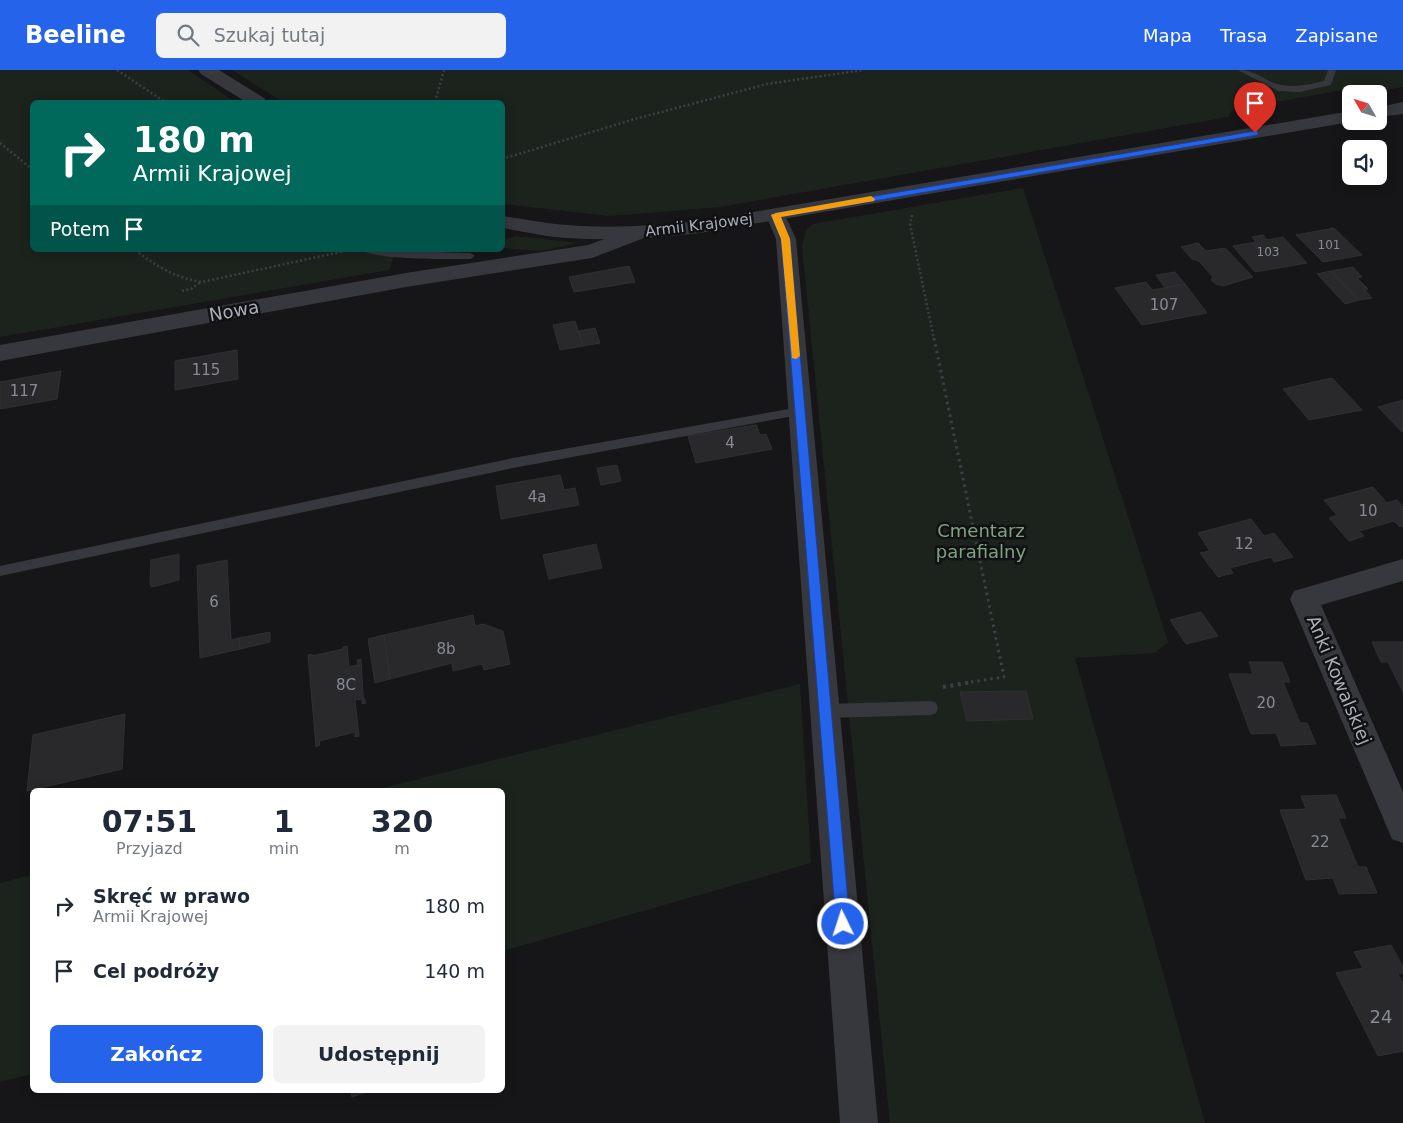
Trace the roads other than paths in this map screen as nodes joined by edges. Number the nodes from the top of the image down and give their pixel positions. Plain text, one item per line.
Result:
1 (207, 70) edge
2 (1242, 70) edge
3 (1332, 70) edge
4 (255, 100) edge
5 (1403, 108) edge
6 (1388, 110) edge
7 (1342, 119) edge
8 (776, 215) junction
9 (505, 223) edge
10 (637, 233) junction
11 (382, 252) edge
12 (470, 259) edge
13 (0, 353) edge
14 (800, 411) junction
15 (1403, 570) edge
16 (0, 571) edge
17 (931, 708) road end
18 (826, 711) junction
19 (1403, 828) edge
20 (859, 1123) edge

1 - 4 street
2 - 3 lane
5 - 6 street
7 - 8 street, Armii Krajowej
8 - 10 street, Armii Krajowej
8 - 14 street
9 - 10 street
10 - 12 street, Nowa
11 - 12 lane
12 - 13 street, Nowa
14 - 16 lane
14 - 18 street
15 - 19 street, Anki Kowalskiej
17 - 18 lane
18 - 20 street

